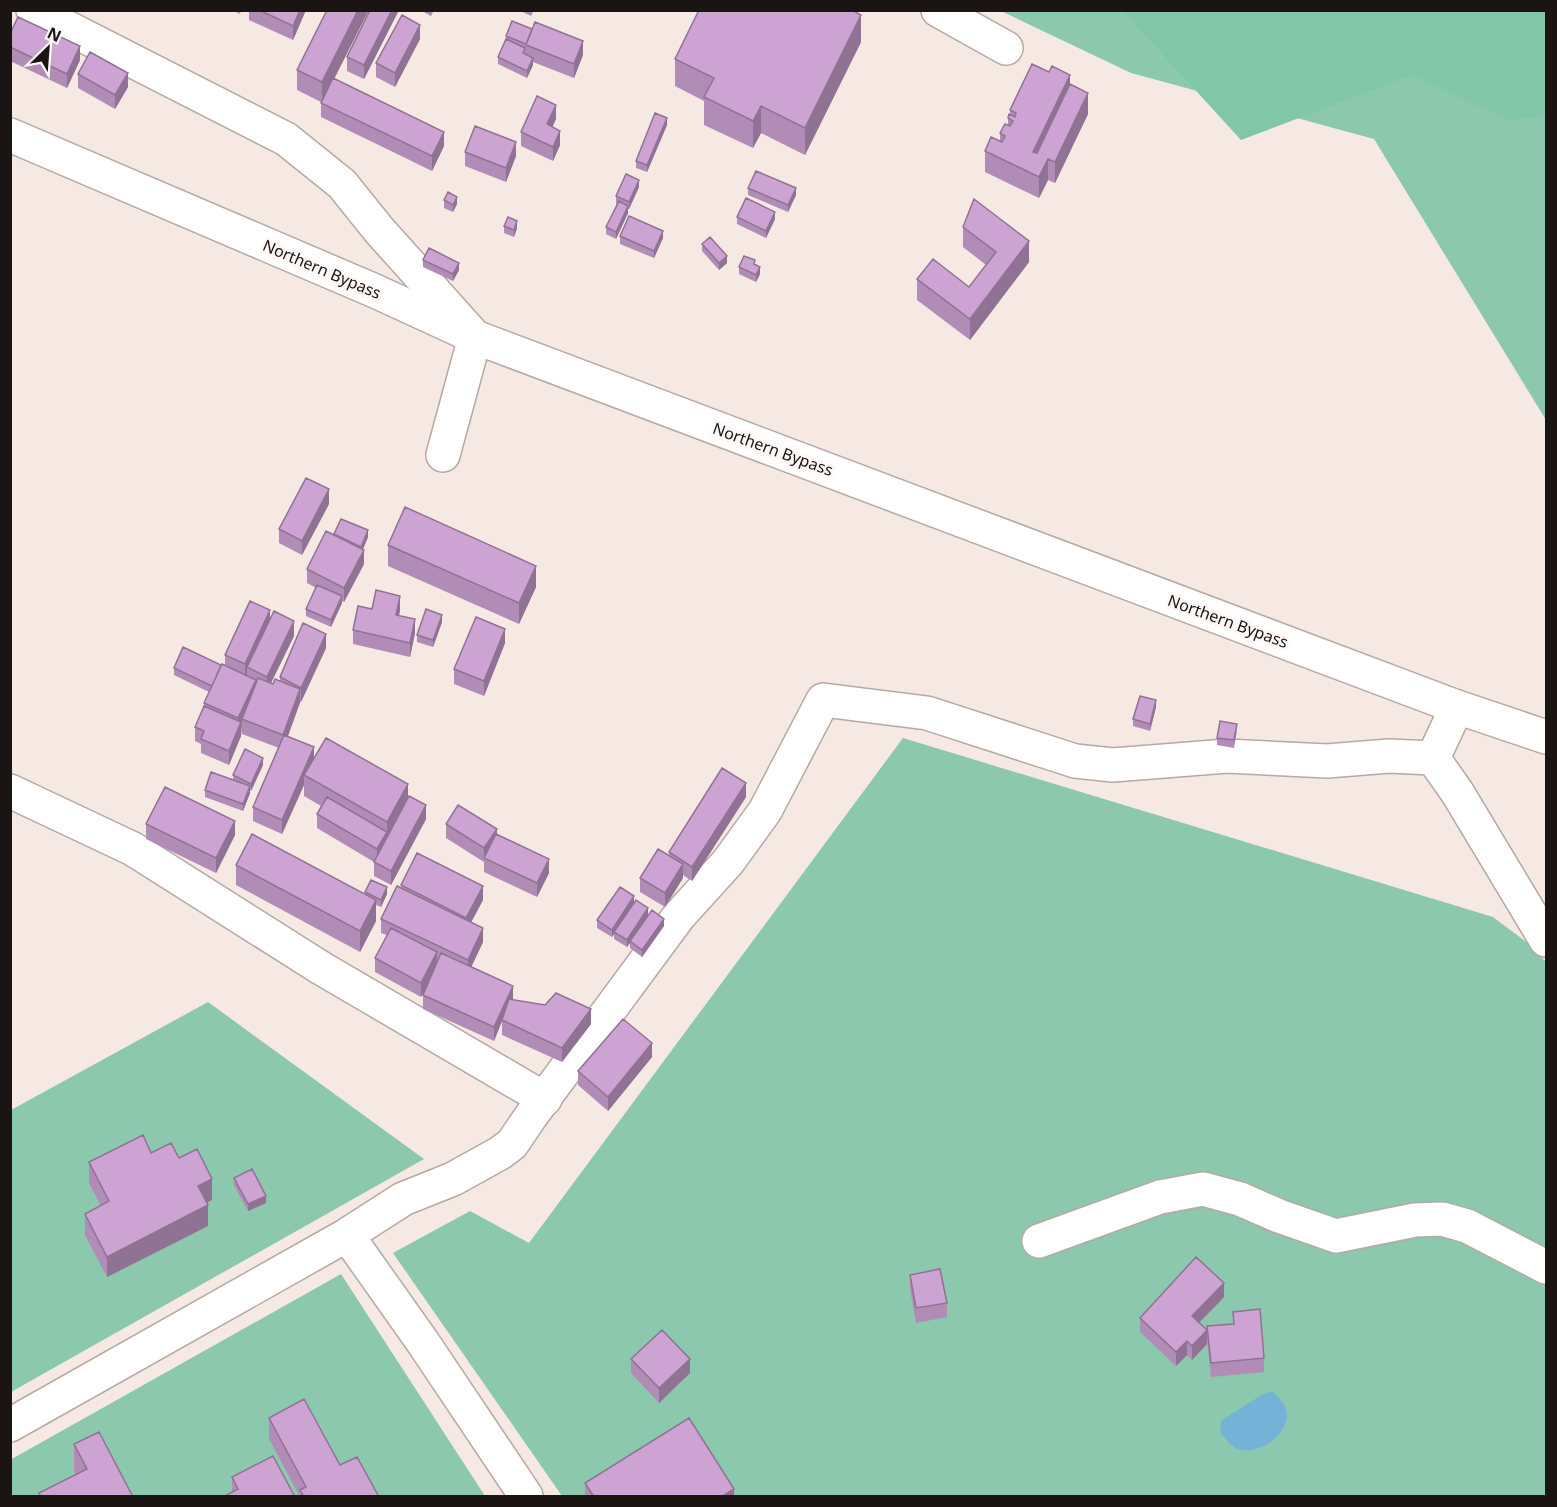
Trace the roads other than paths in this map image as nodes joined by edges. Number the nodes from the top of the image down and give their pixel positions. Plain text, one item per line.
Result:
1 (33, 10) edge
2 (938, 10) edge
3 (1006, 48) dead end
4 (10, 135) edge
5 (475, 337) junction
6 (442, 455) dead end
7 (1457, 707) junction
8 (1546, 737) edge
9 (1433, 758) junction
10 (10, 791) edge
11 (1546, 940) edge
12 (545, 1099) junction
13 (346, 1235) junction
14 (1039, 1241) dead end
15 (1546, 1267) edge
16 (10, 1425) edge
17 (526, 1497) edge

1 - 5 street
2 - 3 street
4 - 5 street, Northern Bypass
5 - 6 street
5 - 7 street, Northern Bypass
7 - 8 street, Northern Bypass
7 - 9 street
9 - 11 street
9 - 12 street
10 - 12 street
12 - 13 street
13 - 16 street
13 - 17 street
14 - 15 street

